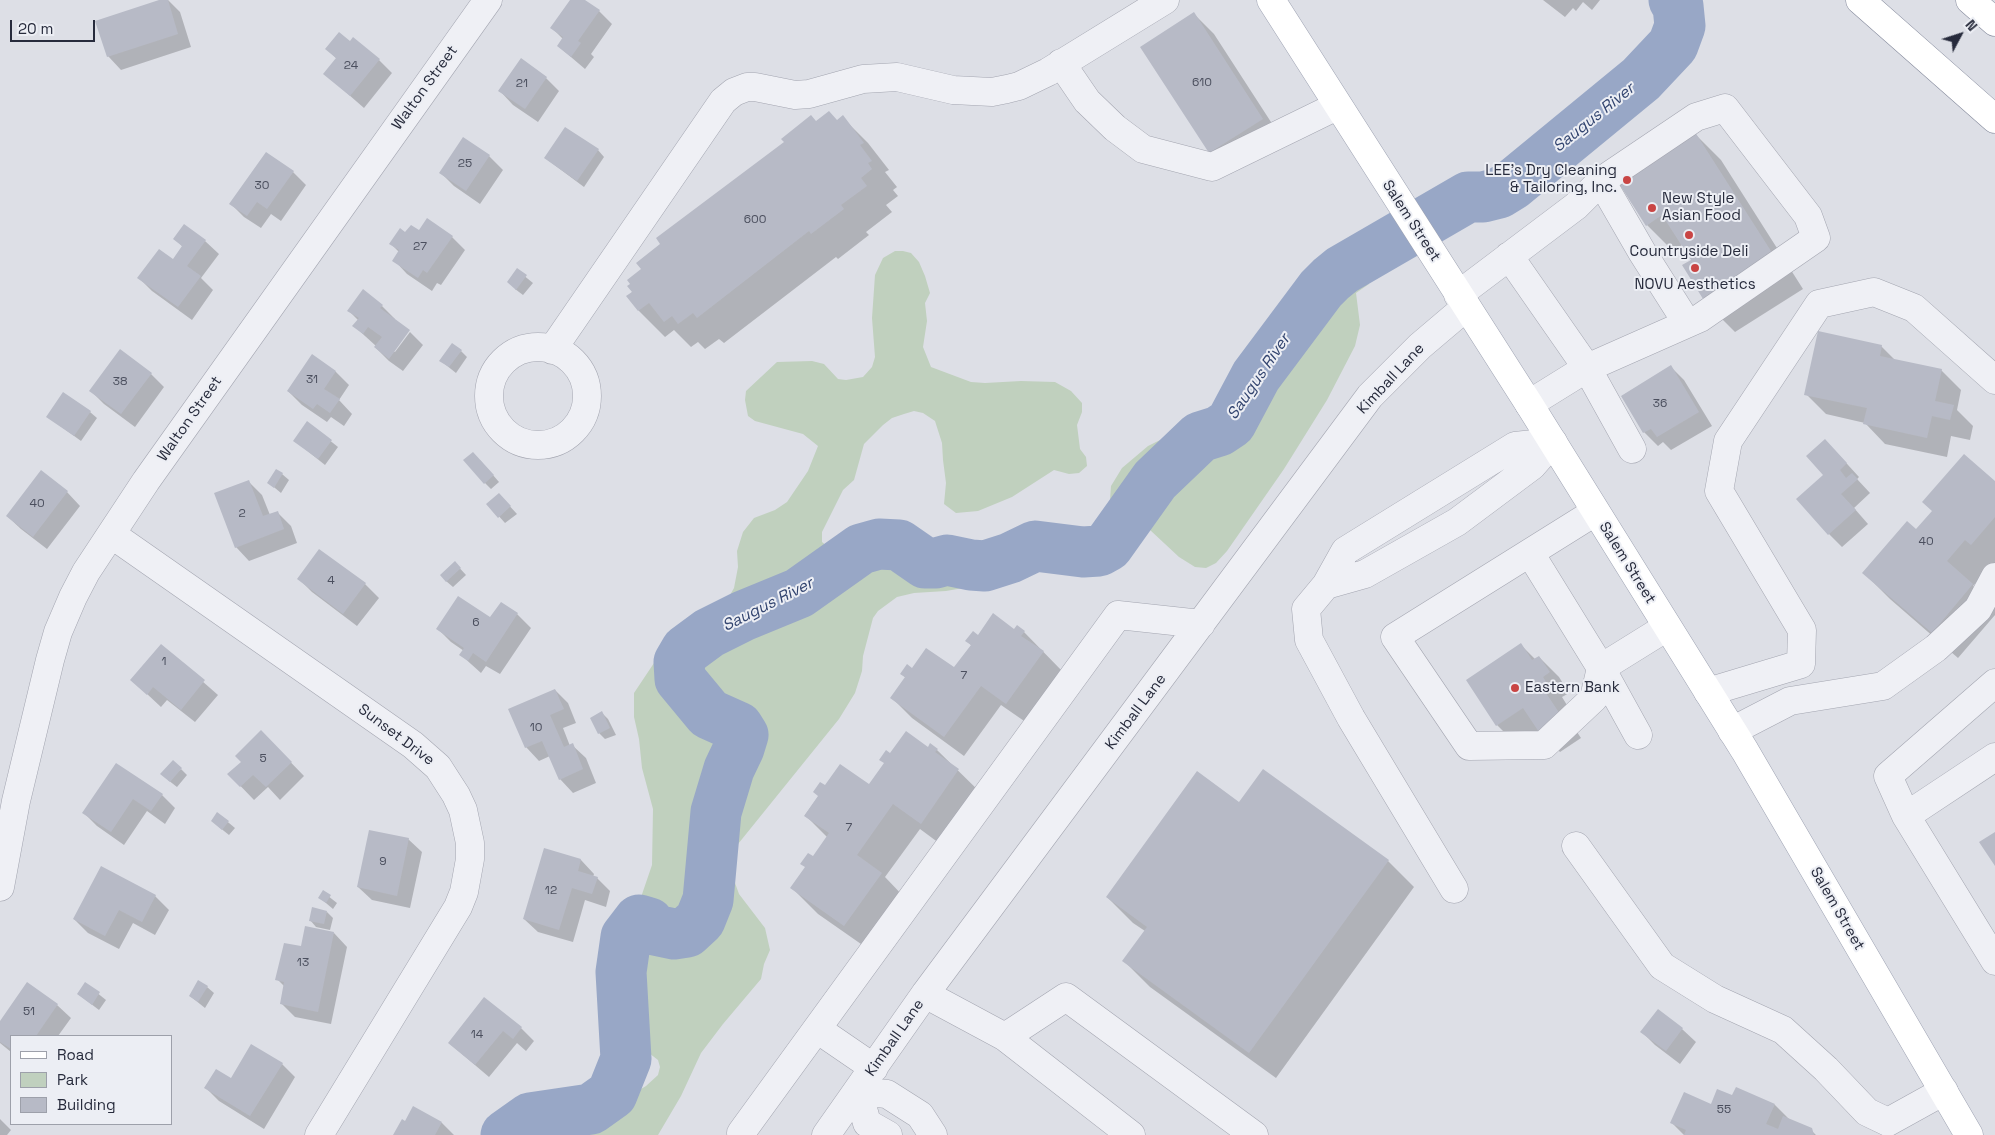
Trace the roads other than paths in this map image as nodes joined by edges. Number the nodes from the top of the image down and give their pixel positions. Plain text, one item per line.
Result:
1 (488, 0) edge
2 (1165, 0) edge
3 (1271, 0) edge
4 (1860, 0) edge
5 (1970, 0) edge
6 (1995, 22) edge
7 (1061, 63) junction
8 (1338, 106) junction
9 (1995, 119) edge
10 (1601, 181) junction
11 (1509, 256) junction
12 (1462, 301) junction
13 (1687, 323) junction
14 (552, 350) dead end
15 (1587, 368) junction
16 (1995, 380) edge
17 (1529, 404) junction
18 (1552, 442) junction
19 (1632, 449) dead end
20 (1595, 512) junction
21 (111, 534) junction
22 (1530, 553) junction
23 (1995, 577) edge
24 (1201, 624) junction
25 (1667, 627) junction
26 (1600, 668) junction
27 (1995, 683) edge
28 (1708, 692) junction
29 (1732, 731) junction
30 (1638, 735) dead end
31 (1995, 757) edge
32 (8, 797) edge
33 (1906, 816) junction
34 (1576, 846) dead end
35 (0, 887) edge
36 (1454, 889) dead end
37 (1995, 961) edge
38 (925, 994) junction
39 (817, 1029) junction
40 (1005, 1037) junction
41 (874, 1068) junction
42 (858, 1091) junction
43 (1944, 1091) junction
44 (1875, 1126) edge
45 (741, 1133) dead end
46 (319, 1135) edge
47 (826, 1135) edge
48 (888, 1135) edge
49 (933, 1135) edge
50 (1131, 1135) edge
51 (1254, 1135) edge
52 (1969, 1135) edge

1 - 21 street, Walton Street
2 - 7 street
3 - 8 main road, Salem Street
4 - 9 main road
5 - 6 main road
7 - 8 street
7 - 14 street
8 - 12 main road, Salem Street
10 - 11 street, Kimball Lane
10 - 13 street
10 - 13 street, Kimball Lane
11 - 12 street, Kimball Lane
11 - 15 street
12 - 17 main road, Salem Street
12 - 24 street, Kimball Lane
13 - 15 street
15 - 17 street
15 - 19 street
16 - 28 street
17 - 18 main road, Salem Street
18 - 20 main road, Salem Street
18 - 36 street
20 - 22 street
20 - 25 main road, Salem Street
21 - 32 street, Walton Street
21 - 46 street, Sunset Drive
22 - 26 street
22 - 26 street
23 - 29 street
24 - 38 street, Kimball Lane
24 - 39 street
25 - 26 street
25 - 28 main road, Salem Street
26 - 30 street
27 - 33 street
28 - 29 main road, Salem Street
29 - 43 main road, Salem Street
31 - 33 street
32 - 35 street, Walton Street
33 - 37 street
34 - 44 street
38 - 40 street
38 - 41 street, Kimball Lane
39 - 41 street
39 - 45 street
40 - 50 street
40 - 51 street
41 - 42 street, Kimball Lane
42 - 47 street, Kimball Lane
42 - 48 street
42 - 49 street
43 - 44 street
43 - 52 main road, Salem Street

